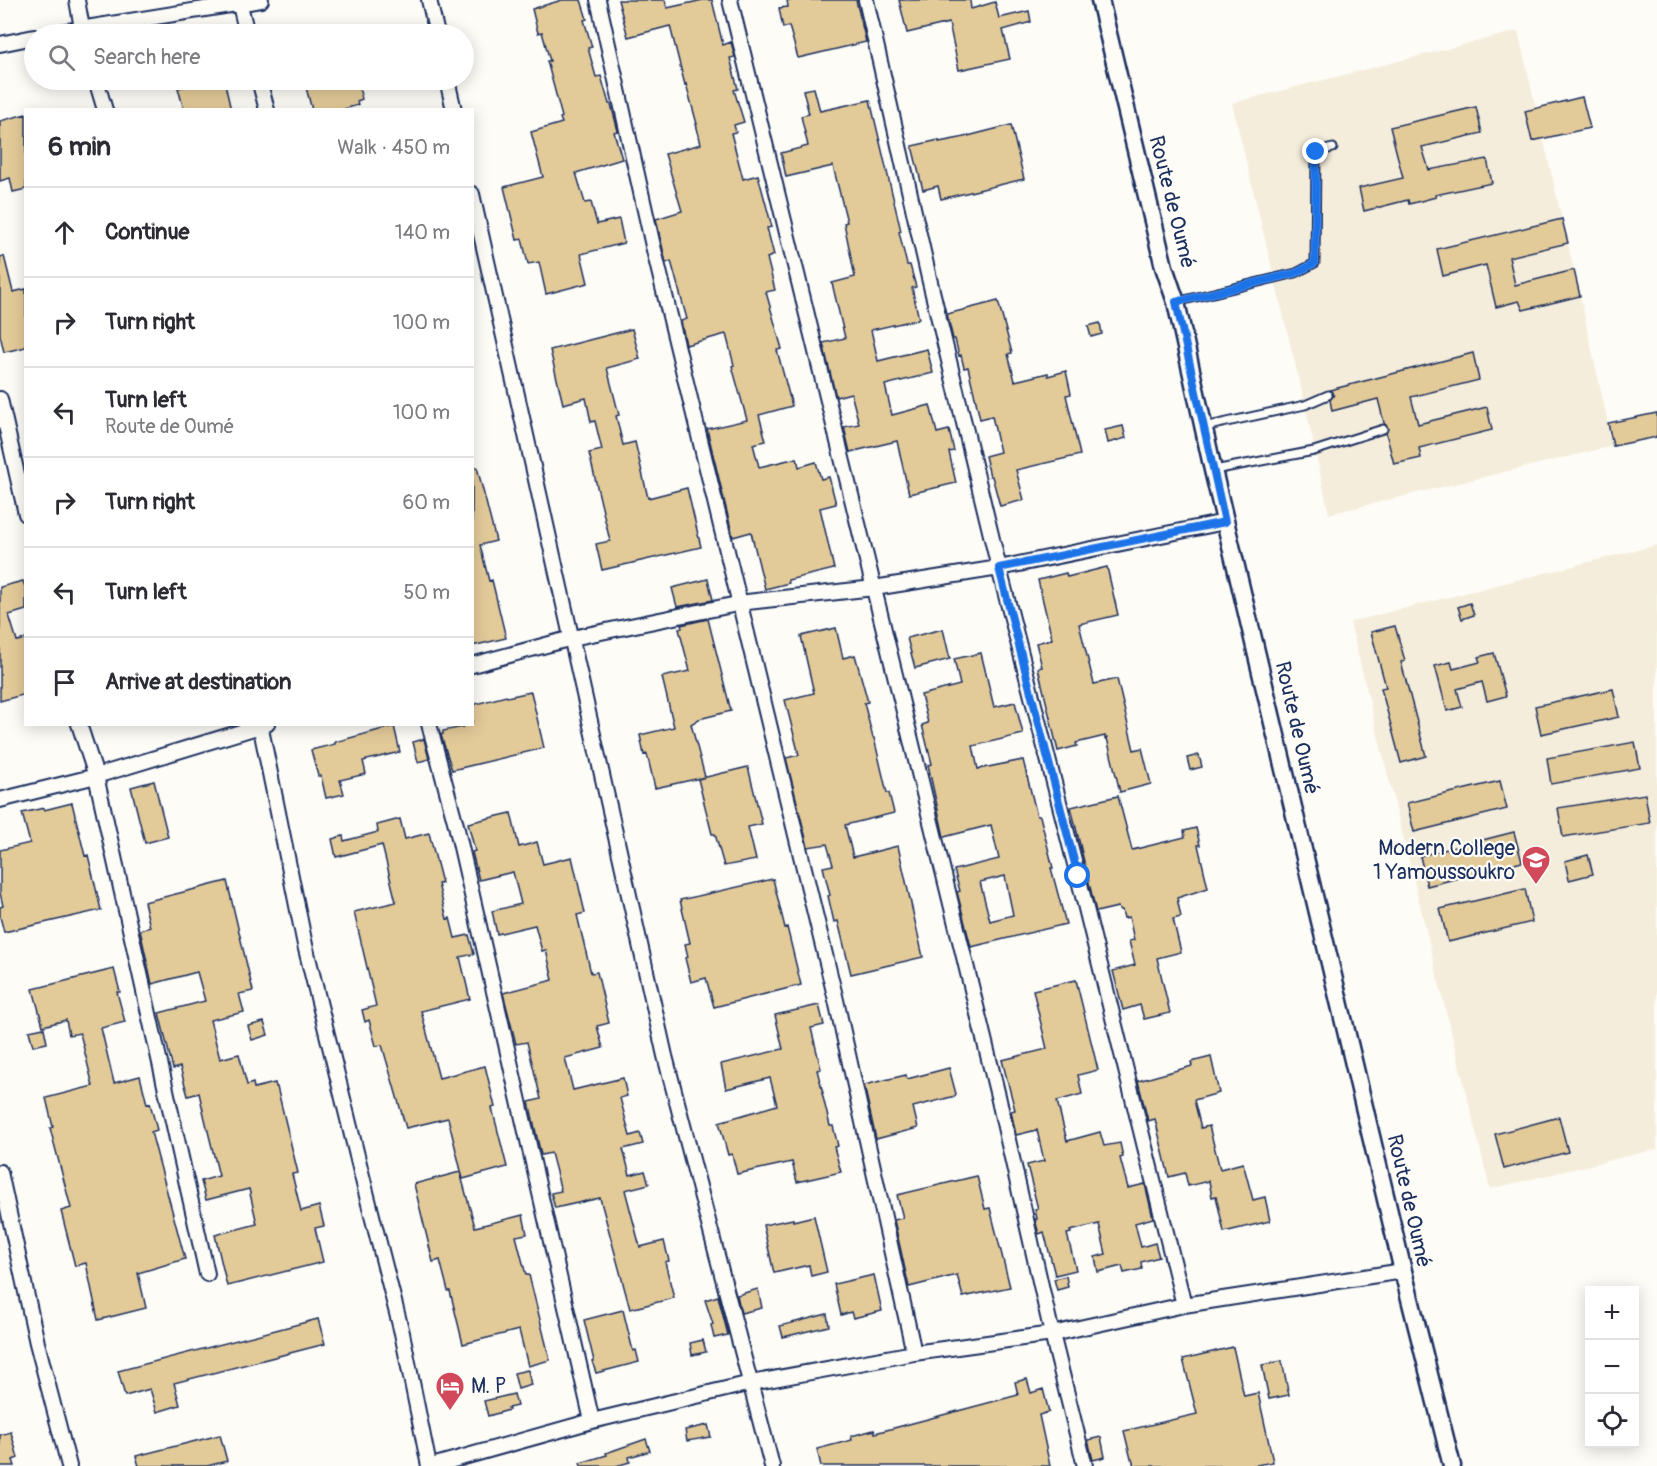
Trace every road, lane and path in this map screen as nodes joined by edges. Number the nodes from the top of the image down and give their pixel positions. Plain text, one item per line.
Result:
1 (77, 0) edge
2 (261, 0) edge
3 (429, 0) edge
4 (598, 0) edge
5 (730, 0) edge
6 (866, 0) edge
7 (1100, 0) edge
8 (240, 5) junction
9 (81, 24) edge
10 (125, 24) edge
11 (245, 24) edge
12 (435, 24) edge
13 (24, 39) edge
14 (0, 44) edge
15 (99, 90) edge
16 (262, 90) edge
17 (449, 90) edge
18 (104, 108) edge
19 (266, 108) edge
20 (454, 108) edge
21 (1333, 147) dead end
22 (474, 203) edge
23 (1176, 302) junction
24 (1328, 395) dead end
25 (0, 399) edge
26 (1204, 427) junction
27 (1383, 429) dead end
28 (1213, 470) junction
29 (24, 505) edge
30 (1225, 522) junction
31 (999, 568) junction
32 (874, 588) junction
33 (741, 603) junction
34 (572, 638) junction
35 (474, 664) edge
36 (80, 726) edge
37 (259, 726) edge
38 (262, 726) edge
39 (430, 726) edge
40 (96, 776) junction
41 (0, 800) edge
42 (0, 1172) edge
43 (1403, 1271) junction
44 (207, 1274) dead end
45 (1184, 1305) junction
46 (1052, 1334) junction
47 (914, 1353) junction
48 (750, 1383) junction
49 (592, 1421) junction
50 (69, 1466) edge
51 (431, 1466) edge
52 (772, 1466) edge
53 (1085, 1466) edge
54 (1452, 1466) edge

1 - 9 street
2 - 8 street
3 - 12 street
4 - 33 street
5 - 32 street
6 - 31 street
7 - 23 street, Route de Oumé
8 - 10 street
8 - 11 street
13 - 14 street
15 - 18 street
16 - 19 street
17 - 20 street
21 - 23 lane
22 - 34 street
23 - 26 street, Route de Oumé
24 - 26 lane
25 - 29 street
26 - 28 street, Route de Oumé
27 - 28 lane
28 - 30 street, Route de Oumé
30 - 31 street
30 - 43 street, Route de Oumé
31 - 32 street
31 - 45 street
32 - 33 street
32 - 46 street
33 - 34 street
33 - 47 street
34 - 35 street
34 - 48 street
36 - 40 street
37 - 40 street
38 - 51 street
39 - 49 street
40 - 41 street
40 - 44 street
42 - 50 street
43 - 45 street
43 - 54 street, Route de Oumé
45 - 46 street
46 - 47 street
46 - 53 street
47 - 48 street
48 - 49 street
48 - 52 street
49 - 51 street

